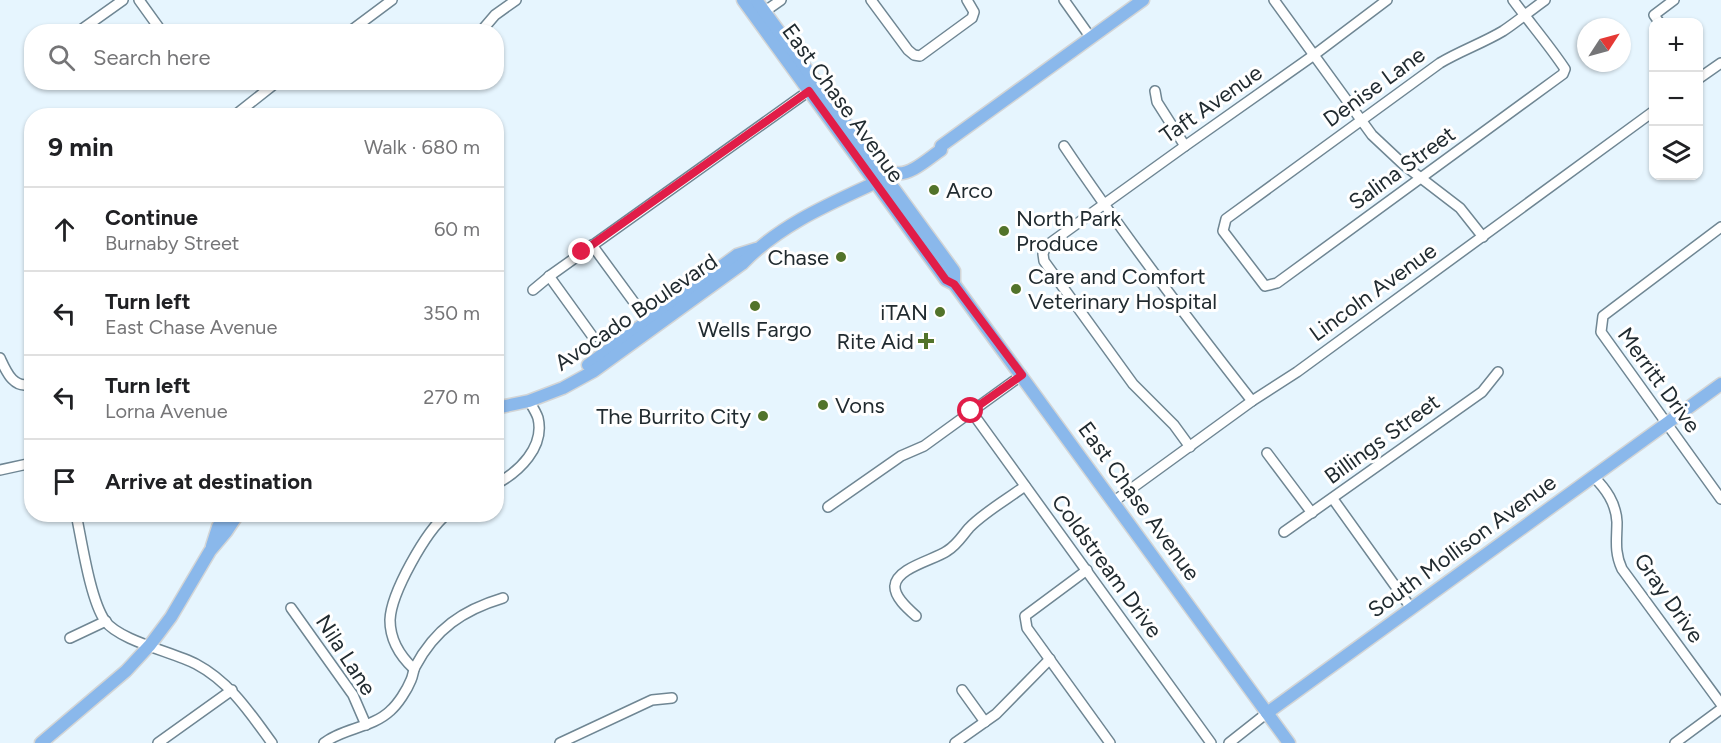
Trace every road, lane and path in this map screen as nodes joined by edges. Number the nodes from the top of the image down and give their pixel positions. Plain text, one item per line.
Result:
1 (123, 0) edge
2 (139, 0) edge
3 (392, 0) edge
4 (516, 0) edge
5 (743, 0) edge
6 (756, 0) edge
7 (781, 0) edge
8 (871, 0) edge
9 (1064, 0) edge
10 (1143, 0) edge
11 (1274, 0) edge
12 (1386, 0) edge
13 (1513, 0) edge
14 (1545, 0) edge
15 (1674, 0) edge
16 (969, 2) edge
17 (760, 15) junction
18 (1524, 15) junction
19 (1656, 18) edge
20 (89, 24) edge
21 (156, 24) edge
22 (360, 24) edge
23 (487, 24) edge
24 (1091, 38) junction
25 (1314, 55) junction
26 (1721, 63) edge
27 (1703, 76) edge
28 (813, 88) junction
29 (267, 90) edge
30 (1155, 91) dead end
31 (244, 108) edge
32 (1649, 114) edge
33 (1360, 120) junction
34 (1064, 146) dead end
35 (1185, 146) junction
36 (1422, 177) junction
37 (885, 179) junction
38 (1103, 205) junction
39 (1721, 227) edge
40 (1483, 237) junction
41 (592, 245) junction
42 (757, 249) junction
43 (549, 276) junction
44 (1277, 283) joint
45 (533, 290) dead end
46 (636, 305) dead end
47 (593, 337) dead end
48 (0, 358) edge
49 (1498, 372) dead end
50 (1022, 375) junction
51 (24, 384) edge
52 (1721, 384) edge
53 (504, 397) edge
54 (529, 401) junction
55 (1252, 401) junction
56 (504, 406) edge
57 (971, 411) junction
58 (1666, 424) junction
59 (1190, 447) junction
60 (1268, 453) dead end
61 (24, 465) edge
62 (0, 470) edge
63 (1593, 476) junction
64 (504, 479) edge
65 (1025, 486) junction
66 (1333, 499) junction
67 (1721, 499) edge
68 (1113, 502) junction
69 (828, 507) dead end
70 (1312, 513) junction
71 (78, 522) edge
72 (221, 522) edge
73 (233, 522) edge
74 (438, 522) edge
75 (1284, 532) dead end
76 (210, 551) junction
77 (1087, 570) junction
78 (503, 598) dead end
79 (291, 608) dead end
80 (1411, 608) junction
81 (916, 616) dead end
82 (106, 621) junction
83 (69, 638) dead end
84 (150, 645) junction
85 (1050, 659) junction
86 (414, 669) junction
87 (232, 690) junction
88 (962, 690) dead end
89 (672, 698) dead end
90 (1721, 704) edge
91 (1721, 709) edge
92 (1267, 713) junction
93 (985, 722) junction
94 (366, 724) junction
95 (41, 743) edge
96 (158, 743) edge
97 (272, 743) edge
98 (324, 743) edge
99 (560, 743) edge
100 (955, 743) edge
101 (1110, 743) edge
102 (1211, 743) edge
103 (1228, 743) edge
104 (1289, 743) edge
105 (1675, 743) edge

1 - 20 street
2 - 21 street
3 - 22 street
4 - 23 street
5 - 17 main road, East Chase Avenue
6 - 17 main road, East Chase Avenue
7 - 17 street
8 - 16 street
9 - 24 street
10 - 24 main road, Avocado Boulevard
11 - 25 street
12 - 25 street, Taft Avenue
13 - 18 street
14 - 18 street, Denise Lane
15 - 19 street
17 - 28 main road, East Chase Avenue
18 - 33 street, Denise Lane
18 - 36 street, Salina Street
24 - 37 main road, Avocado Boulevard
25 - 33 street
25 - 35 street, Taft Avenue
26 - 27 street
28 - 37 main road, East Chase Avenue
28 - 41 street
29 - 31 street
30 - 35 street
32 - 40 street, Lincoln Avenue
33 - 36 street
33 - 44 street, Denise Lane
34 - 38 street
35 - 38 street, Taft Avenue
36 - 40 street
36 - 44 street, Salina Street
37 - 42 main road, Avocado Boulevard
37 - 50 main road, East Chase Avenue
38 - 55 street
38 - 59 street, Taft Avenue
39 - 58 street, Merritt Drive
40 - 55 street, Lincoln Avenue
41 - 43 street
41 - 46 street
42 - 53 main road, Avocado Boulevard
42 - 54 main road, Avocado Boulevard
43 - 45 street
43 - 47 street
48 - 51 street
49 - 66 street, Billings Street
50 - 57 street
50 - 68 main road, East Chase Avenue
52 - 58 main road, South Mollison Avenue
54 - 56 main road, Avocado Boulevard
54 - 64 street
55 - 59 street, Lincoln Avenue
57 - 65 street, Coldstream Drive
57 - 69 street
58 - 63 main road, South Mollison Avenue
58 - 67 street, Merritt Drive
59 - 68 street, Lincoln Avenue
60 - 70 street
61 - 62 street
63 - 80 main road, South Mollison Avenue
63 - 90 street, Gray Drive
65 - 77 street, Coldstream Drive
65 - 81 street
66 - 70 street, Billings Street
66 - 80 street
68 - 92 main road, East Chase Avenue
70 - 75 street, Billings Street
71 - 82 street
72 - 76 main road
73 - 76 main road
74 - 86 street
76 - 84 main road
77 - 85 street
77 - 102 street, Coldstream Drive
78 - 86 street
79 - 94 street, Nila Lane
80 - 92 main road, South Mollison Avenue
82 - 83 street
82 - 84 street
84 - 87 street
84 - 95 main road
85 - 93 street
85 - 101 street
86 - 94 street
87 - 96 street
87 - 97 street
88 - 93 street
89 - 99 street
91 - 105 street
92 - 103 street, South Mollison Avenue
92 - 104 main road, East Chase Avenue
93 - 100 street
94 - 98 street

